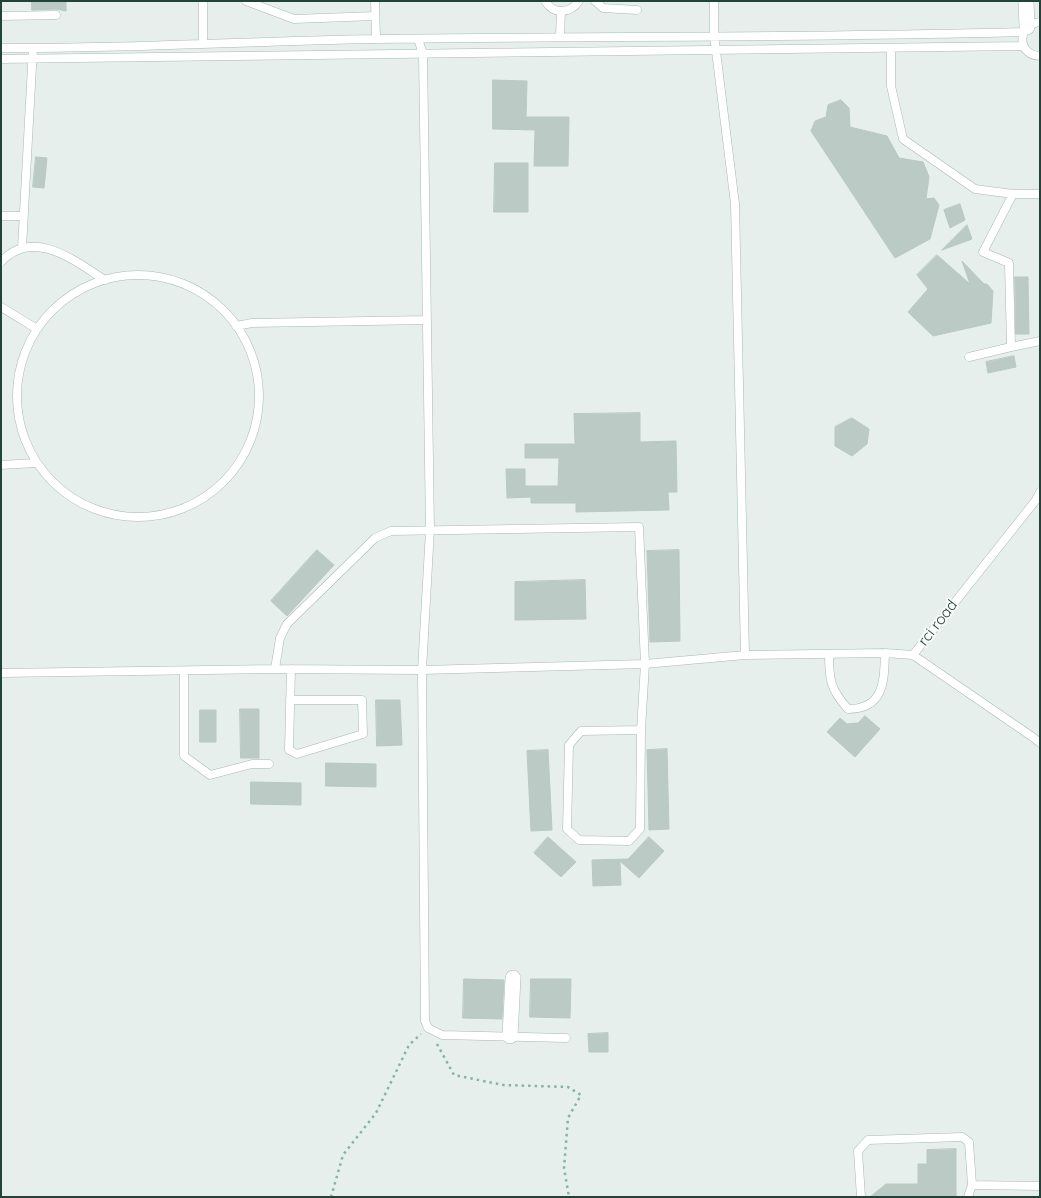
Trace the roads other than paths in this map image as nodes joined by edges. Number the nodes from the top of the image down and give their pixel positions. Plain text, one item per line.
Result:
1 (203, 1) edge
2 (246, 1) edge
3 (375, 1) edge
4 (545, 1) edge
5 (580, 1) edge
6 (595, 1) edge
7 (714, 1) edge
8 (1026, 1) edge
9 (637, 10) dead end
10 (561, 11) junction
11 (56, 15) dead end
12 (1, 16) edge
13 (375, 16) junction
14 (1030, 27) edge
15 (714, 35) junction
16 (560, 37) junction
17 (376, 39) junction
18 (418, 39) junction
19 (203, 44) junction
20 (1023, 46) junction
21 (1, 48) edge
22 (33, 48) junction
23 (891, 49) junction
24 (716, 50) junction
25 (423, 54) junction
26 (1040, 56) edge
27 (1, 59) edge
28 (33, 59) junction
29 (1012, 194) junction
30 (1040, 194) edge
31 (1, 216) edge
32 (22, 216) junction
33 (22, 248) junction
34 (1, 262) edge
35 (105, 280) junction
36 (1, 307) edge
37 (426, 320) junction
38 (236, 326) junction
39 (37, 329) junction
40 (1040, 341) edge
41 (1011, 347) junction
42 (969, 357) dead end
43 (36, 464) junction
44 (1, 465) edge
45 (1040, 492) edge
46 (430, 530) junction
47 (885, 653) junction
48 (829, 654) junction
49 (745, 655) junction
50 (912, 655) junction
51 (645, 664) junction
52 (275, 669) junction
53 (291, 669) junction
54 (422, 670) junction
55 (184, 671) junction
56 (1, 673) edge
57 (290, 700) junction
58 (641, 730) junction
59 (1040, 744) edge
60 (269, 764) dead end
61 (513, 978) dead end
62 (510, 1036) junction
63 (566, 1038) dead end
64 (972, 1185) junction
65 (1040, 1186) edge
66 (861, 1197) edge
67 (968, 1197) edge

1 - 19 lane
2 - 13 lane
3 - 13 lane
4 - 10 lane
5 - 10 lane
6 - 9 lane
7 - 15 lane
8 - 14 street
10 - 16 lane
11 - 12 lane
13 - 17 lane
14 - 15 lane
14 - 20 lane
15 - 16 lane
15 - 24 lane
16 - 18 lane
17 - 18 lane
17 - 19 lane
18 - 25 lane
19 - 22 lane
20 - 23 lane
20 - 26 lane
21 - 22 lane
22 - 28 lane
23 - 24 lane
23 - 29 lane
24 - 25 lane
24 - 49 lane
25 - 28 lane
25 - 37 lane
27 - 28 lane
28 - 32 lane
29 - 30 lane
29 - 41 lane
31 - 32 lane
32 - 33 lane
33 - 34 lane
33 - 35 lane
35 - 38 lane
35 - 39 lane
36 - 39 lane
37 - 38 lane
37 - 46 lane
38 - 43 lane
39 - 43 lane
40 - 41 lane
41 - 42 lane
43 - 44 lane
45 - 50 lane, rci road
46 - 51 lane
46 - 52 lane
46 - 54 lane
47 - 48 lane
47 - 48 lane
47 - 50 lane
48 - 49 lane
49 - 51 lane
50 - 59 lane, rci road
51 - 54 lane
51 - 58 lane
52 - 53 lane
52 - 55 lane
53 - 54 lane
53 - 57 lane
54 - 62 lane
55 - 56 lane
55 - 60 lane
57 - 57 lane
58 - 58 lane
61 - 62 street
62 - 63 lane
64 - 65 lane
64 - 66 lane
64 - 67 lane

